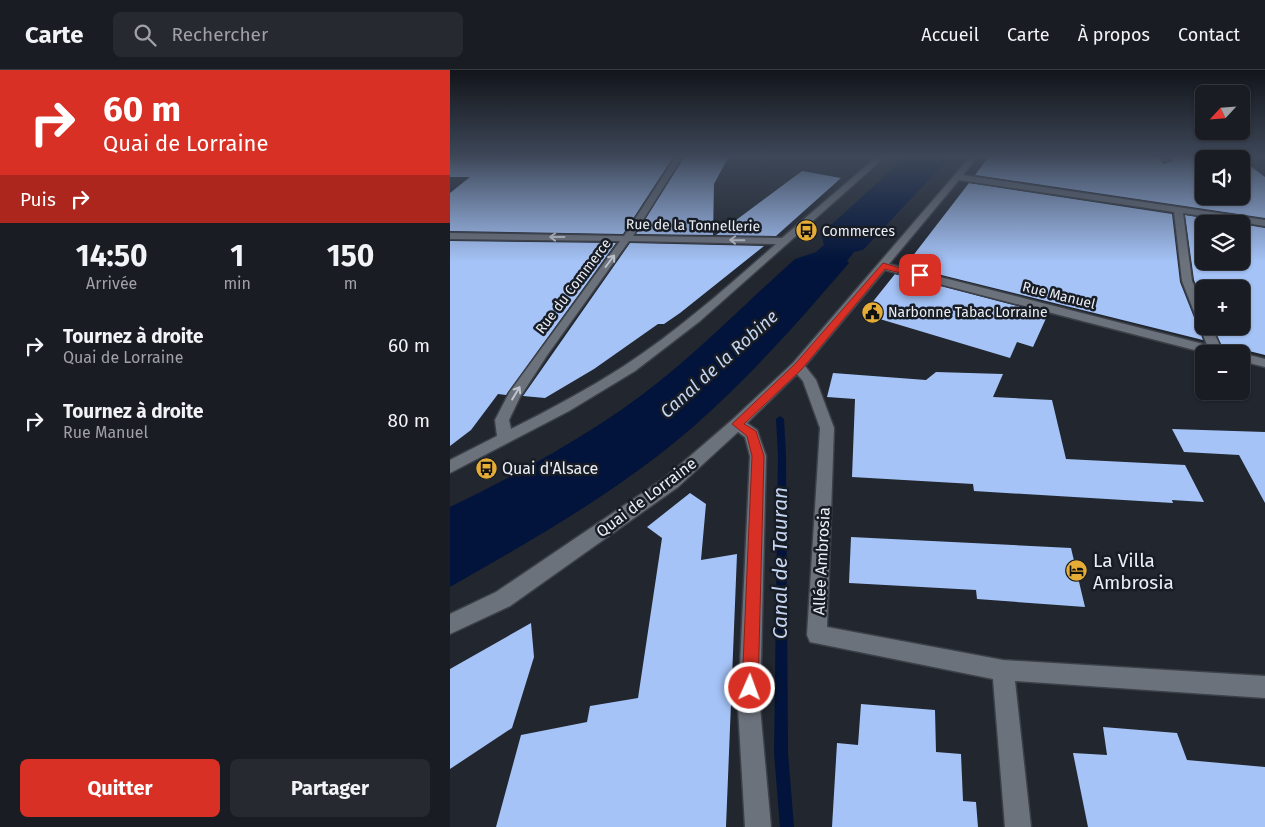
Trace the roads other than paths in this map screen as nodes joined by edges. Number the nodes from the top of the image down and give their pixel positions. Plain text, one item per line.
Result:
1 (658, 191) edge
2 (843, 191) edge
3 (946, 191) edge
4 (1054, 191) edge
5 (1178, 210) junction
6 (1265, 223) edge
7 (450, 236) edge
8 (628, 238) junction
9 (786, 241) junction
10 (883, 266) junction
11 (1195, 300) edge
12 (1195, 345) edge
13 (1250, 359) edge
14 (1265, 363) edge
15 (798, 366) junction
16 (737, 424) junction
17 (505, 439) junction
18 (450, 467) edge
19 (450, 624) edge
20 (1003, 670) junction
21 (1265, 687) edge
22 (758, 827) edge
23 (1018, 827) edge

1 - 8 street, Rue du Commerce
2 - 9 street
3 - 10 street, Quai de Lorraine
4 - 5 street
5 - 6 street
5 - 11 street
8 -> 7 street, Rue de la Tonnellerie
9 -> 8 street, Rue de la Tonnellerie
17 -> 8 street, Rue du Commerce
9 - 17 street
10 - 12 street, Rue Manuel
10 - 15 street, Quai de Lorraine
13 - 14 street
15 - 16 street, Quai de Lorraine
15 - 20 street, Allée Ambrosia
16 - 19 street, Quai de Lorraine
16 - 22 street
17 - 18 street
20 - 21 street, Allée Ambrosia
20 - 23 street

